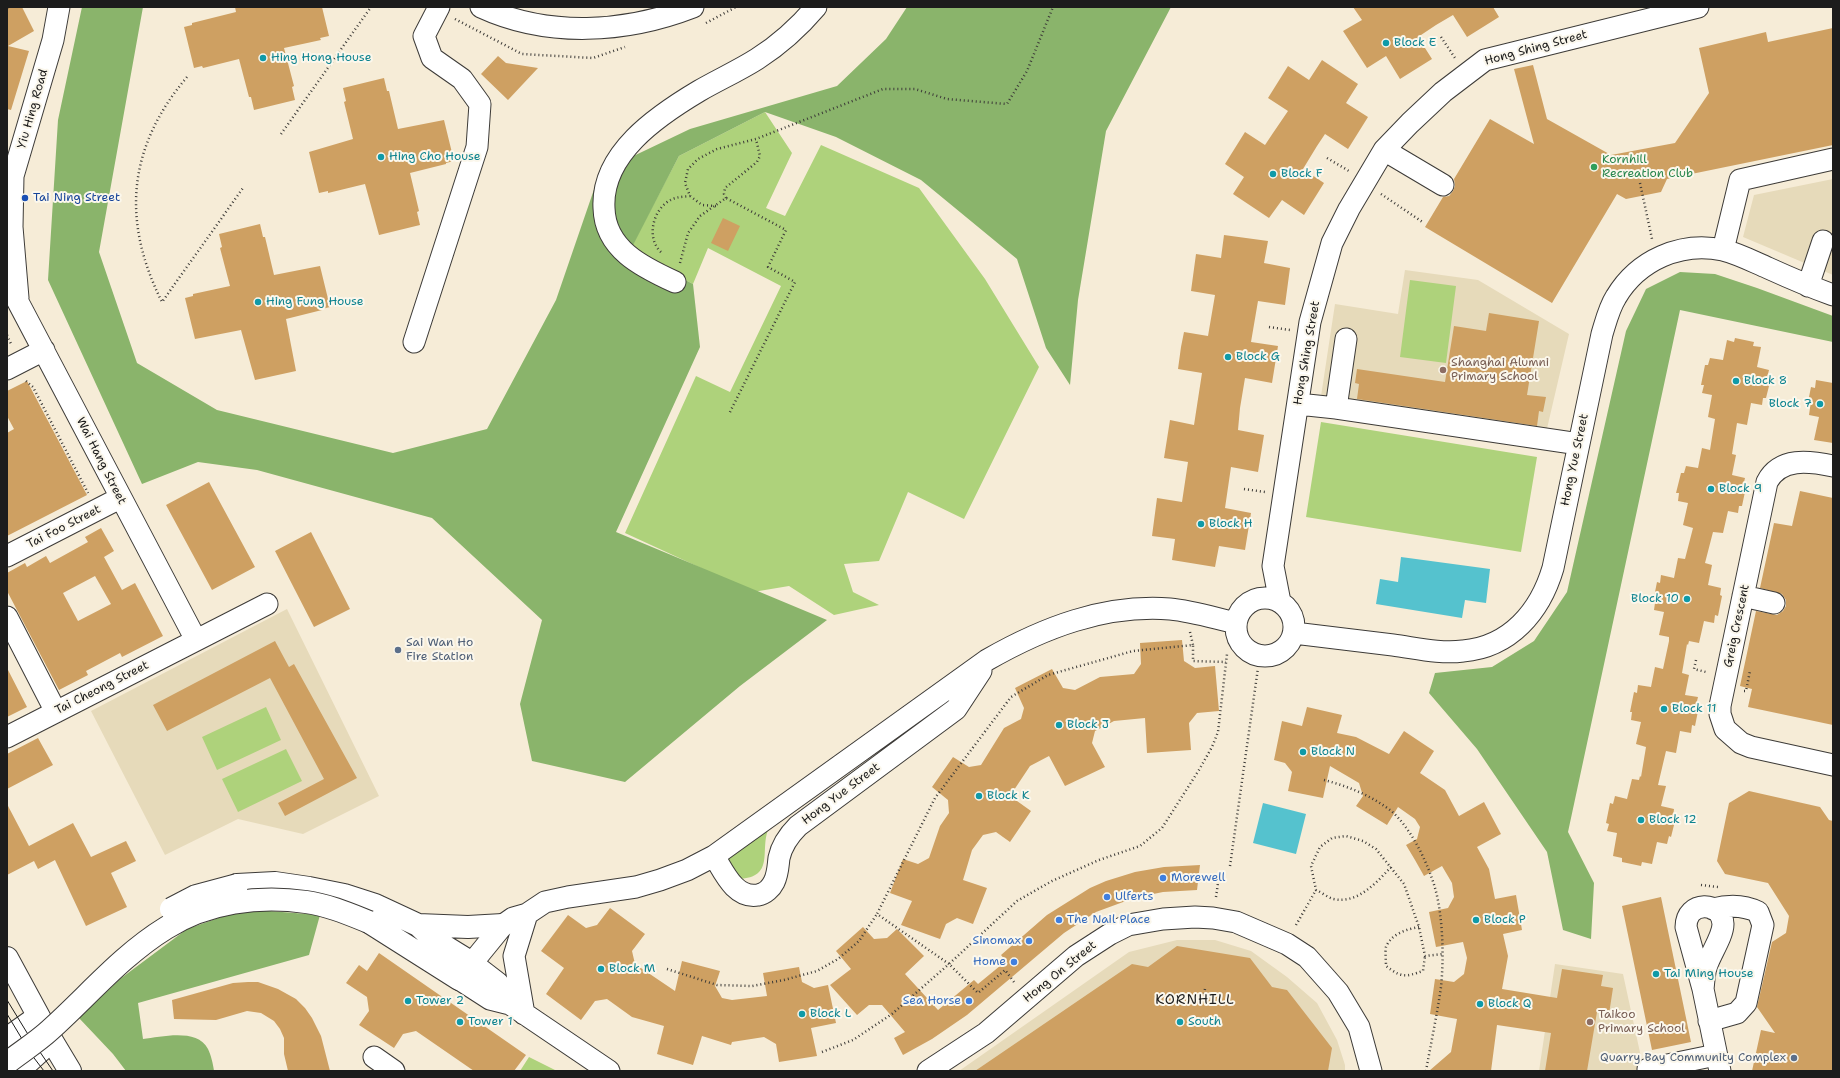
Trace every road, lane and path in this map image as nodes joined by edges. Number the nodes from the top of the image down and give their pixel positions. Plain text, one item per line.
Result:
1 (372, 7) edge
2 (439, 7) edge
3 (481, 7) edge
4 (693, 7) edge
5 (816, 7) edge
6 (1053, 7) edge
7 (1698, 7) edge
8 (58, 8) edge
9 (636, 15) edge
10 (1441, 37) dead end
11 (1456, 60) dead end
12 (187, 77) dead end
13 (281, 134) dead end
14 (756, 140) junction
15 (1384, 150) junction
16 (1327, 158) dead end
17 (1833, 159) edge
18 (1350, 171) dead end
19 (10, 178) edge
20 (1640, 183) dead end
21 (1443, 186) dead end
22 (243, 188) dead end
23 (1376, 191) dead end
24 (690, 196) junction
25 (726, 198) junction
26 (716, 206) junction
27 (1424, 223) dead end
28 (1824, 241) dead end
29 (1652, 242) dead end
30 (1724, 250) junction
31 (663, 254) dead end
32 (674, 260) dead end
33 (680, 263) junction
34 (7, 281) edge
35 (675, 282) joint
36 (1808, 286) junction
37 (1833, 295) edge
38 (19, 306) junction
39 (1269, 326) dead end
40 (1291, 330) dead end
41 (1346, 339) dead end
42 (414, 342) dead end
43 (44, 350) junction
44 (14, 375) edge
45 (1298, 404) junction
46 (1336, 408) junction
47 (729, 414) dead end
48 (1579, 444) junction
49 (1833, 466) edge
50 (1244, 489) dead end
51 (1268, 493) dead end
52 (88, 498) dead end
53 (120, 498) junction
54 (7, 556) edge
55 (1273, 566) junction
56 (1743, 596) junction
57 (1253, 600) junction
58 (1280, 602) junction
59 (1774, 603) dead end
60 (266, 604) dead end
61 (7, 617) edge
62 (1236, 623) junction
63 (1189, 628) dead end
64 (1294, 633) junction
65 (196, 640) junction
66 (1193, 645) junction
67 (1227, 654) dead end
68 (988, 660) junction
69 (1696, 660) dead end
70 (1226, 662) junction
71 (1258, 668) dead end
72 (1750, 671) dead end
73 (1709, 672) dead end
74 (1746, 691) dead end
75 (56, 712) junction
76 (7, 737) edge
77 (1833, 764) edge
78 (1324, 780) dead end
79 (714, 856) junction
80 (1230, 866) dead end
81 (1391, 867) junction
82 (1218, 884) dead end
83 (1316, 890) junction
84 (1216, 897) dead end
85 (1713, 909) junction
86 (526, 914) junction
87 (877, 914) junction
88 (418, 925) junction
89 (503, 925) junction
90 (1296, 925) dead end
91 (1418, 927) junction
92 (1443, 954) junction
93 (1425, 956) junction
94 (7, 958) edge
95 (949, 964) junction
96 (667, 969) dead end
97 (466, 971) junction
98 (1014, 982) dead end
99 (1205, 988) dead end
100 (1703, 989) junction
101 (1204, 994) dead end
102 (517, 1009) junction
103 (38, 1016) junction
104 (1709, 1020) junction
105 (7, 1038) edge
106 (52, 1042) junction
107 (7, 1047) edge
108 (7, 1051) edge
109 (822, 1052) dead end
110 (374, 1057) dead end
111 (1718, 1063) edge
112 (17, 1069) edge
113 (1648, 1069) dead end
114 (70, 1071) edge
115 (394, 1071) edge
116 (609, 1071) edge
117 (928, 1071) edge
118 (1371, 1071) edge
119 (1426, 1071) edge

1 - 13 path
2 - 42 street
3 - 9 street
4 - 9 street
5 - 35 street
6 - 14 path
7 - 15 street, Hong Shing Street
8 - 19 street, Yiu Hing Road
10 - 11 path
12 - 22 path
14 - 24 path
14 - 25 path
15 - 21 street
15 - 45 street, Hong Shing Street
16 - 18 path
17 - 30 street
19 - 38 street, Yiu Hing Road
20 - 29 path
23 - 27 path
24 - 26 path
24 - 31 path
25 - 26 path
25 - 47 path
26 - 33 path
28 - 36 street
30 - 36 street, Hong Yue Street
30 - 48 street, Hong Yue Street
32 - 33 path
33 - 35 path
34 - 38 street, Wai Hang Street
36 - 37 street, Hong Yue Street
38 - 43 street, Wai Hang Street
39 - 40 path
41 - 46 street
43 - 44 street
43 - 53 street, Wai Hang Street
44 - 52 path
45 - 46 street
45 - 55 street, Hong Shing Street
46 - 48 street
48 - 64 street, Hong Yue Street
49 - 56 street, Greig Crescent
50 - 51 path
53 - 54 street, Tai Foo Street
53 - 65 street, Wai Hang Street
55 - 57 street
55 - 58 street
56 - 59 street
56 - 77 street, Greig Crescent
57 - 58 street
57 - 62 street
58 - 64 street
60 - 65 street, Tai Cheong Street
61 - 75 street
62 - 64 street
62 - 68 street, Hong Yue Street
63 - 66 path
65 - 75 street, Tai Cheong Street
66 - 70 path
66 - 87 path
67 - 70 path
68 - 79 street, Hong Yue Street
68 - 79 street, Hong Yue Street
69 - 73 path
70 - 95 path
71 - 80 path
72 - 74 path
75 - 76 street, Tai Cheong Street
78 - 92 path
79 - 86 street, Hong Yue Street
81 - 83 path
81 - 83 path
81 - 91 path
82 - 84 path
83 - 90 path
85 - 100 street
85 - 100 street
85 - 104 street
86 - 89 street, Hong Yue Street
86 - 102 street
87 - 95 path
87 - 96 path
88 - 89 main road
88 - 97 main road
88 - 107 main road, bridge
89 - 97 street, Hong Yue Street
91 - 93 path
91 - 93 path
92 - 93 path
92 - 119 path
94 - 103 main road
95 - 98 path
95 - 109 path
97 - 102 street
97 - 112 main road, bridge
99 - 101 path
100 - 104 street
102 - 116 street
103 - 105 street
103 - 106 main road
104 - 111 street
106 - 112 street
106 - 114 main road
108 - 112 main road
110 - 115 street
111 - 113 street
117 - 118 street, Hong On Street

